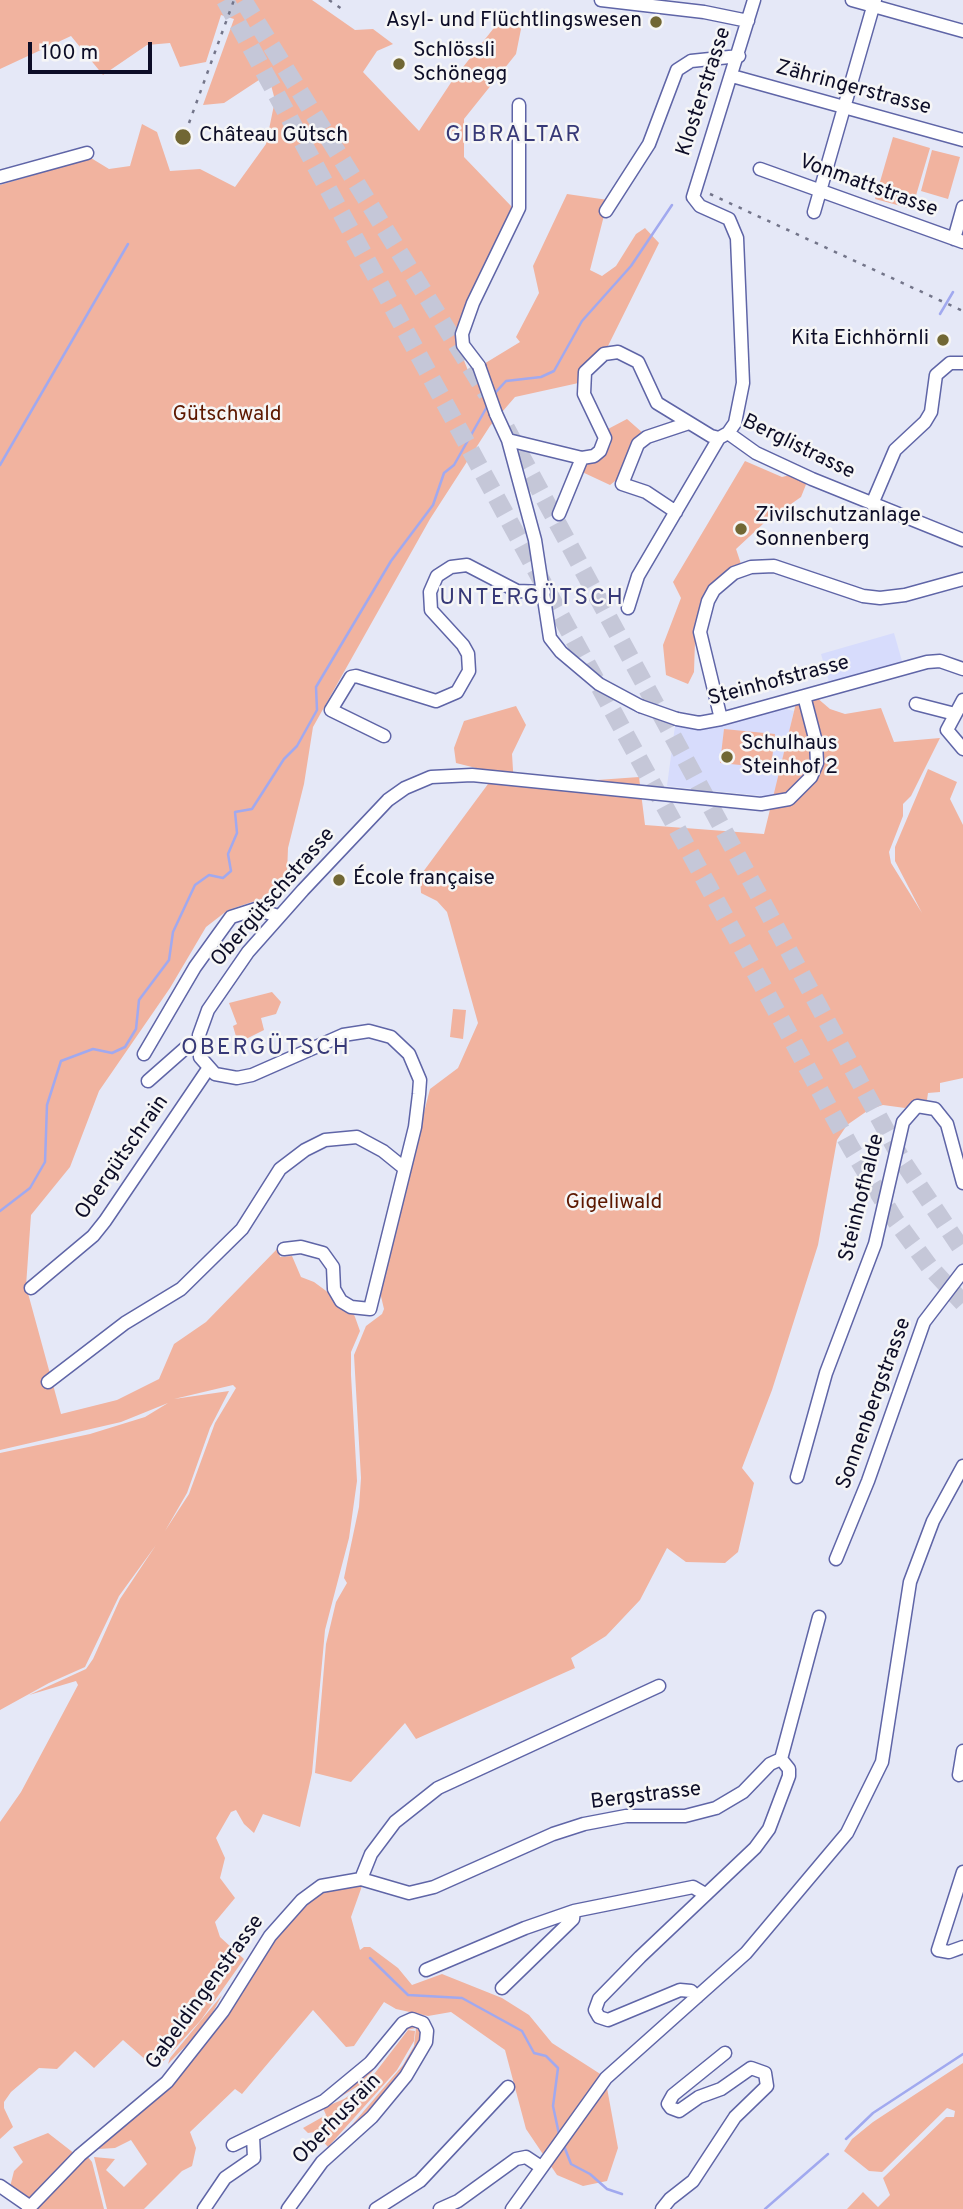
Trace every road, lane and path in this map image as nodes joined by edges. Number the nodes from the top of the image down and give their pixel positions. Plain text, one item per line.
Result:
1 (601, 0) edge
2 (754, 0) edge
3 (852, 0) edge
4 (874, 3) edge
5 (748, 21) junction
6 (963, 30) edge
7 (738, 56) junction
8 (732, 76) junction
9 (519, 105) dead end
10 (844, 107) junction
11 (963, 140) edge
12 (87, 153) dead end
13 (760, 169) dead end
14 (0, 177) edge
15 (820, 189) junction
16 (963, 207) edge
17 (606, 211) dead end
18 (814, 212) dead end
19 (958, 240) edge
20 (963, 363) edge
21 (689, 423) junction
22 (724, 435) junction
23 (508, 440) junction
24 (582, 458) junction
25 (872, 504) junction
26 (676, 512) junction
27 (559, 514) dead end
28 (963, 540) edge
29 (963, 579) edge
30 (544, 592) junction
31 (628, 608) dead end
32 (963, 669) edge
33 (804, 696) junction
34 (963, 700) edge
35 (916, 704) dead end
36 (956, 714) junction
37 (721, 719) junction
38 (384, 736) dead end
39 (963, 749) edge
40 (278, 916) junction
41 (198, 1041) junction
42 (145, 1054) dead end
43 (208, 1069) junction
44 (148, 1081) dead end
45 (404, 1168) junction
46 (963, 1183) edge
47 (284, 1250) dead end
48 (963, 1271) edge
49 (31, 1288) dead end
50 (48, 1382) dead end
51 (963, 1466) edge
52 (796, 1477) dead end
53 (836, 1559) dead end
54 (819, 1617) dead end
55 (659, 1686) dead end
56 (963, 1751) edge
57 (781, 1759) junction
58 (959, 1774) dead end
59 (963, 1872) edge
60 (360, 1879) junction
61 (705, 1894) junction
62 (574, 1911) junction
63 (963, 1947) edge
64 (426, 1970) dead end
65 (502, 1988) dead end
66 (697, 1997) junction
67 (725, 2053) dead end
68 (508, 2087) dead end
69 (253, 2136) junction
70 (233, 2145) dead end
71 (541, 2167) junction
72 (0, 2186) edge
73 (29, 2207) edge
74 (204, 2209) edge
75 (288, 2209) edge
76 (376, 2209) edge
77 (440, 2209) edge
78 (512, 2209) edge
79 (662, 2209) edge

1 - 5 street
2 - 5 street, Klosterstrasse
3 - 4 street
4 - 6 street
4 - 10 street
5 - 7 street, Klosterstrasse
7 - 8 street, Klosterstrasse
7 - 17 street
8 - 10 street, Zähringerstrasse
8 - 22 street, Klosterstrasse
9 - 23 street, bridge
10 - 11 street, Zähringerstrasse
10 - 15 street
12 - 14 street
13 - 15 street, Vonmattstrasse
15 - 18 street
15 - 19 street, Vonmattstrasse
16 - 19 street
20 - 25 street
21 - 22 street, Berglistrasse
21 - 24 street, Berglistrasse
21 - 26 street
22 - 25 street, Berglistrasse
22 - 26 street
23 - 24 street
23 - 30 street, Steinhofstrasse
24 - 27 street
25 - 28 street, Berglistrasse
26 - 31 street
29 - 37 street
30 - 37 street, Steinhofstrasse, bridge
30 - 38 street
32 - 33 street, Steinhofstrasse
33 - 37 street, Steinhofstrasse
33 - 40 street, Obergütschstrasse
34 - 36 street
35 - 36 street
36 - 39 street
40 - 41 street, Obergütschstrasse
40 - 42 street
41 - 43 street
41 - 44 street
43 - 45 street
43 - 49 street, Obergütschrain
45 - 47 street
45 - 50 street
46 - 52 street, Steinhofhalde
48 - 53 street, Sonnenbergstrasse
51 - 66 street
54 - 57 street
55 - 60 street
56 - 58 street
57 - 60 street, Bergstrasse
57 - 61 street
59 - 63 street
60 - 73 street, Gabeldingenstrasse
61 - 62 street
61 - 66 street
62 - 64 street
62 - 65 street
66 - 71 street
67 - 79 street
68 - 76 street
69 - 70 street, Oberhusrain
69 - 74 street
69 - 75 street, Oberhusrain
71 - 77 street
71 - 78 street
72 - 73 street

